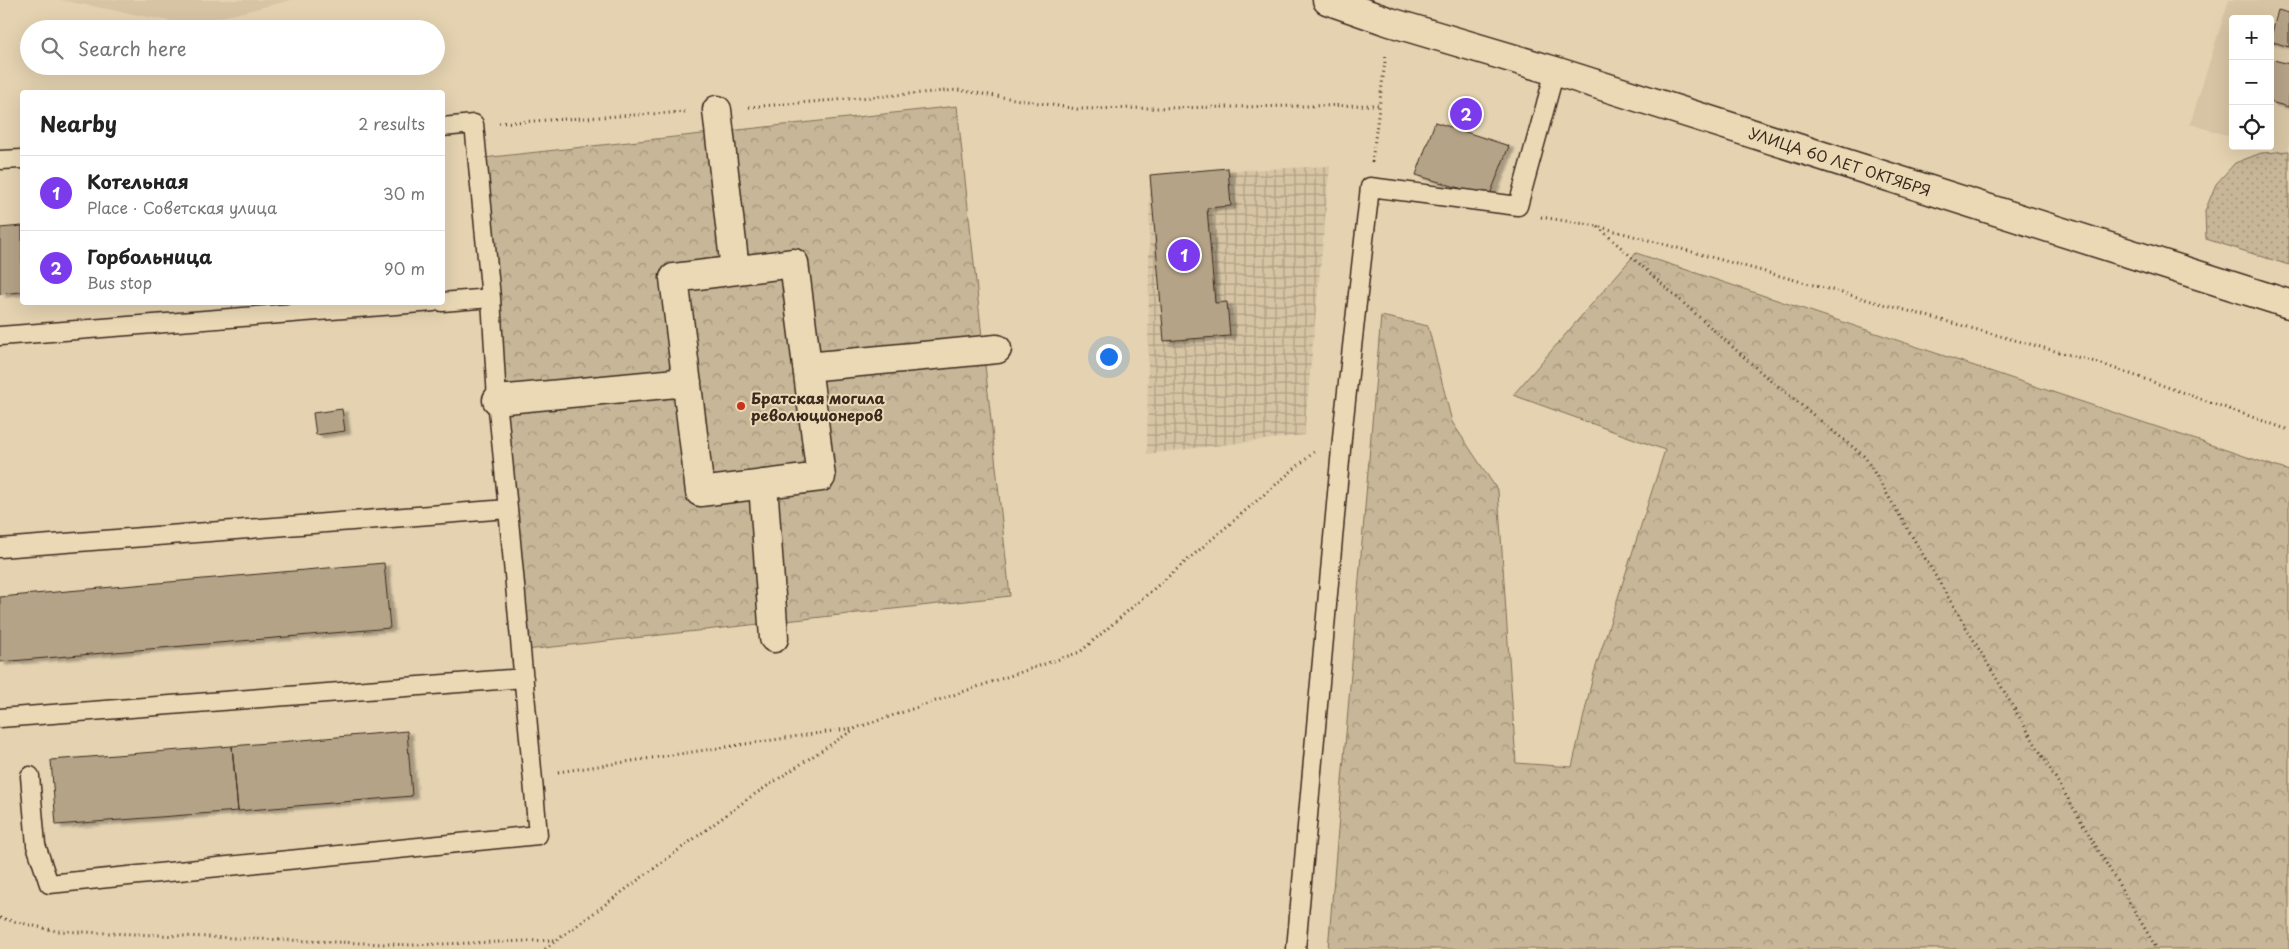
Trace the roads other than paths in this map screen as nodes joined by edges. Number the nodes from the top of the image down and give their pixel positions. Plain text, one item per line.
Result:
1 (1327, 0) edge
2 (1555, 71) junction
3 (717, 110) road end
4 (445, 127) edge
5 (20, 159) edge
6 (0, 160) edge
7 (735, 270) junction
8 (491, 298) junction
9 (445, 302) edge
10 (2289, 304) edge
11 (396, 305) edge
12 (0, 336) edge
13 (997, 349) dead end
14 (807, 367) junction
15 (687, 382) junction
16 (497, 400) junction
17 (763, 484) junction
18 (508, 509) junction
19 (0, 548) edge
20 (774, 638) dead end
21 (524, 678) junction
22 (0, 718) edge
23 (30, 776) dead end
24 (1296, 949) edge

1 - 2 street, УЛИЦА 60 ЛЕТ ОКТЯБРЯ
2 - 10 street, УЛИЦА 60 ЛЕТ ОКТЯБРЯ
2 - 24 lane
3 - 7 street
4 - 8 lane
5 - 6 lane
7 - 14 street
7 - 15 street
8 - 9 lane
8 - 16 lane
11 - 12 lane
13 - 14 street
14 - 17 street
15 - 16 street
15 - 17 street
16 - 18 lane
17 - 20 street
18 - 19 lane
18 - 21 lane
21 - 22 lane
21 - 23 lane

